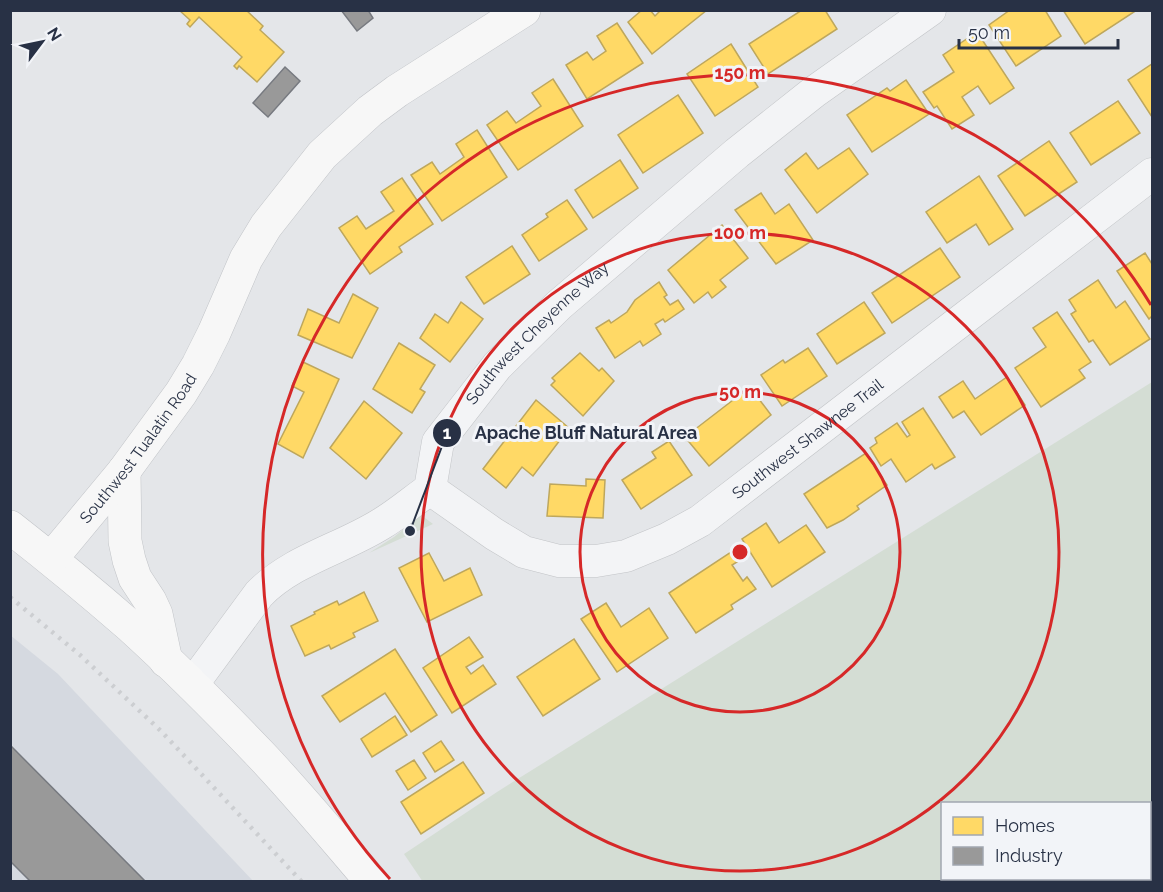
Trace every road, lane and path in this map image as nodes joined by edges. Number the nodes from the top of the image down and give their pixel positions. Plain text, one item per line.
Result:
1 (524, 10) edge
2 (930, 10) edge
3 (1152, 174) edge
4 (124, 471) junction
5 (430, 489) junction
6 (10, 527) edge
7 (51, 559) junction
8 (166, 661) junction
9 (192, 685) junction
10 (372, 882) edge

1 - 4 main road, Southwest Tualatin Road
2 - 5 street, Southwest Cheyenne Way
3 - 5 street, Southwest Shawnee Trail
4 - 7 main road, Southwest Tualatin Road
4 - 8 main road
5 - 9 street
6 - 7 main road
7 - 8 main road
8 - 9 main road
9 - 10 main road

